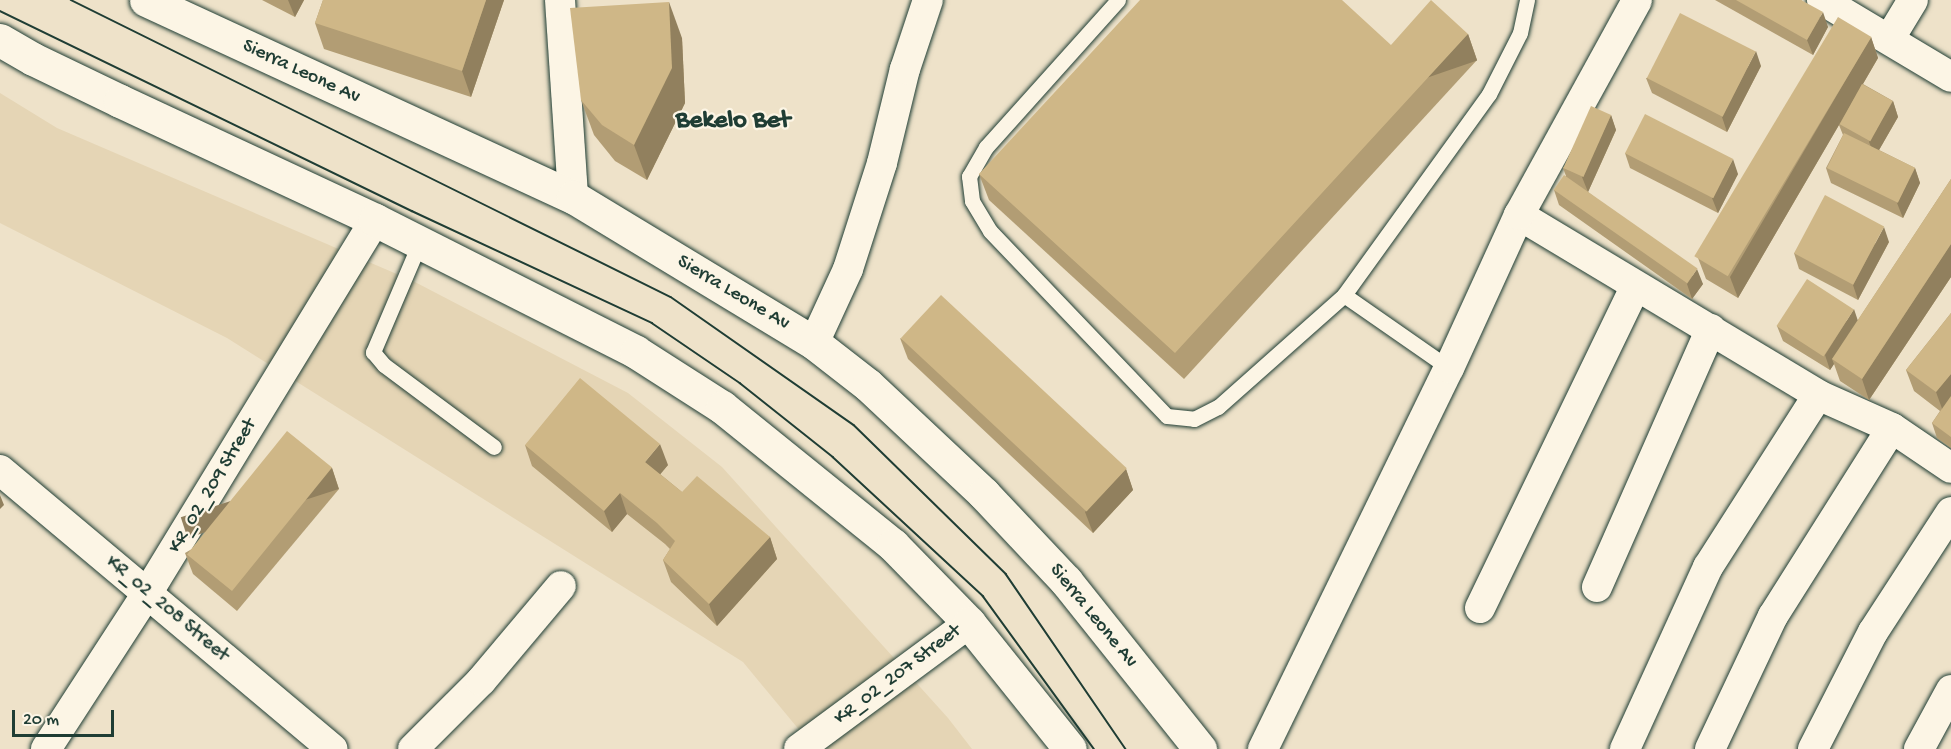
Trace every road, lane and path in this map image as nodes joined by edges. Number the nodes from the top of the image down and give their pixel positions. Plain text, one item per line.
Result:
1 (146, 0) edge
2 (560, 0) edge
3 (928, 0) edge
4 (1118, 0) edge
5 (1527, 0) edge
6 (1637, 0) edge
7 (1822, 0) edge
8 (1913, 0) edge
9 (1890, 39) junction
10 (0, 40) edge
11 (1951, 77) edge
12 (573, 197) junction
13 (1519, 215) junction
14 (375, 220) junction
15 (420, 242) junction
16 (1635, 286) junction
17 (1344, 295) junction
18 (1711, 328) junction
19 (814, 343) junction
20 (1449, 368) junction
21 (1818, 395) junction
22 (1892, 428) junction
23 (494, 447) dead end
24 (1951, 468) edge
25 (0, 470) edge
26 (1951, 512) edge
27 (561, 586) dead end
28 (1598, 587) dead end
29 (148, 592) junction
30 (1480, 608) dead end
31 (969, 623) junction
32 (1951, 690) edge
33 (46, 749) edge
34 (333, 749) edge
35 (413, 749) edge
36 (798, 749) edge
37 (1070, 749) edge
38 (1200, 749) edge
39 (1263, 749) edge
40 (1625, 749) edge
41 (1710, 749) edge
42 (1813, 749) edge
43 (1919, 749) edge

1 - 12 main road, Sierra Leone Av
2 - 12 street
3 - 19 street
4 - 17 lane
5 - 17 lane
6 - 13 street
7 - 9 street
8 - 9 street
9 - 11 street
10 - 14 main road
12 - 19 main road, Sierra Leone Av
13 - 16 street
13 - 20 street
14 - 15 main road
14 - 29 street, KR_02_209 Street
15 - 23 lane
15 - 31 main road
16 - 18 street
16 - 30 street
17 - 20 lane
18 - 21 street
18 - 28 street
19 - 38 main road, Sierra Leone Av
20 - 39 street
21 - 22 street
21 - 40 street
22 - 24 street
22 - 41 street
25 - 29 street, KR_02_208 Street
26 - 42 street
27 - 35 street
29 - 33 street, KR_02_209 Street
29 - 34 street, KR_02_208 Street
31 - 36 street, KR_02_207 Street
31 - 37 main road
32 - 43 street

